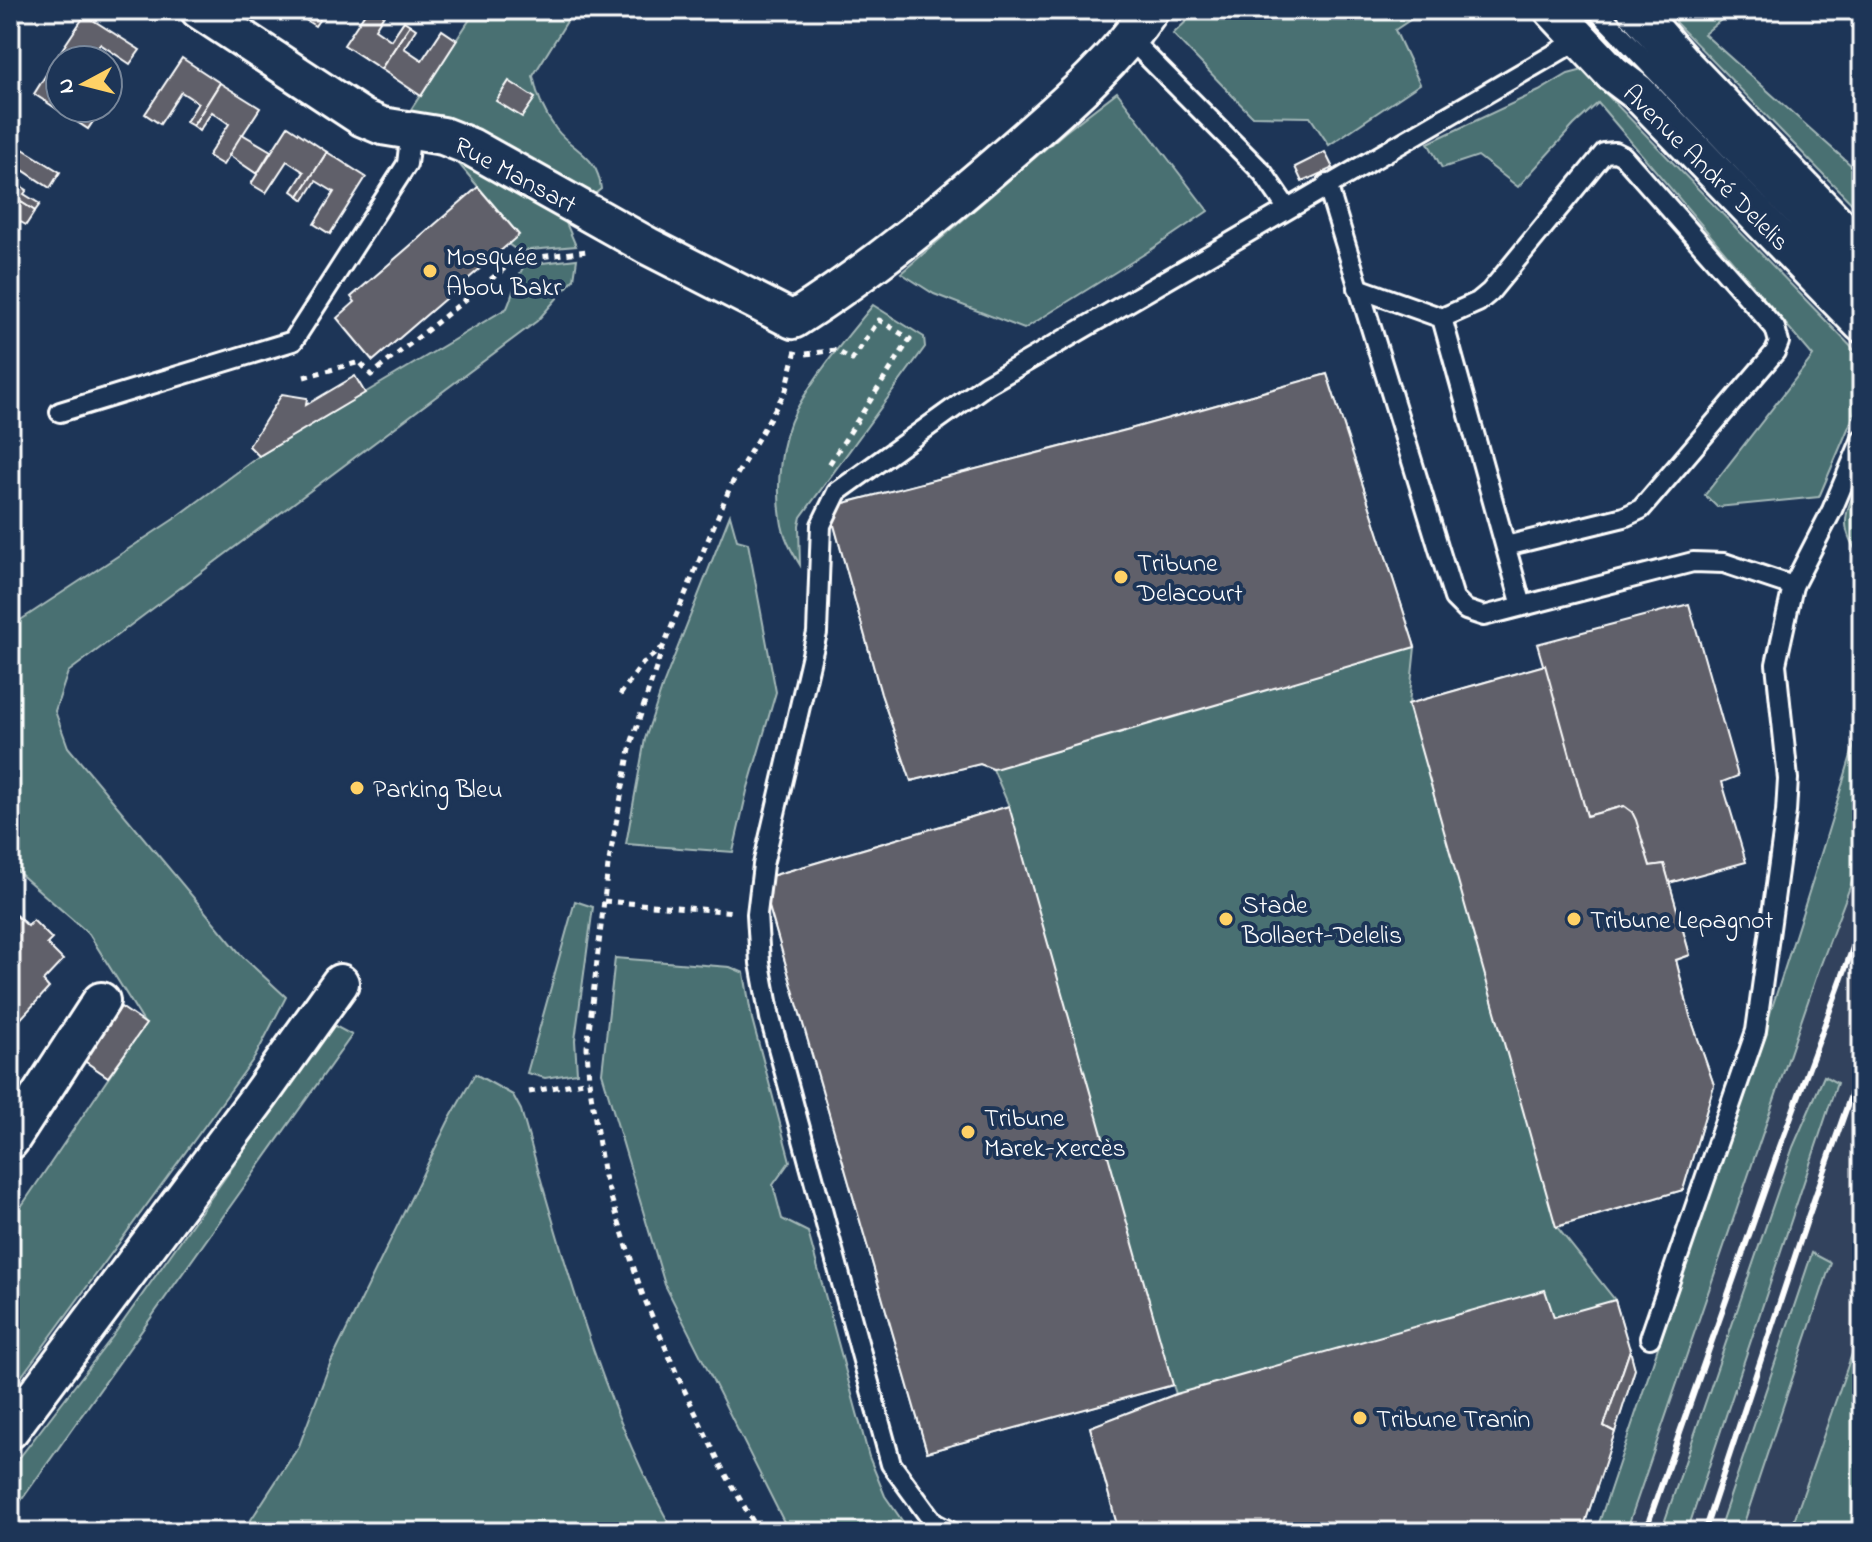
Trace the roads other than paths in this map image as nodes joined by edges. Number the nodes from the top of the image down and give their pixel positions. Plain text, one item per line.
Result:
1 (199, 10) edge
2 (1553, 10) edge
3 (1636, 10) edge
4 (1588, 24) edge
5 (1140, 25) edge
6 (411, 130) junction
7 (1327, 184) junction
8 (1287, 208) junction
9 (1862, 250) edge
10 (1862, 287) edge
11 (1358, 288) junction
12 (1442, 318) junction
13 (1862, 324) edge
14 (60, 412) dead end
15 (1862, 439) edge
16 (1506, 546) junction
17 (1793, 586) junction
18 (1522, 606) junction
19 (340, 983) dead end
20 (101, 1001) dead end
21 (10, 1141) edge
22 (1650, 1338) dead end
23 (10, 1430) edge
24 (951, 1532) edge

1 - 6 street, Rue Mansart
2 - 4 street, Avenue André Delelis
3 - 9 street, Avenue André Delelis
4 - 7 lane
4 - 10 lane
4 - 13 street, Avenue André Delelis
5 - 6 street, Rue Mansart
5 - 8 lane
6 - 14 lane
7 - 8 lane
7 - 11 lane
8 - 24 lane
11 - 12 lane
11 - 18 lane
12 - 16 lane
12 - 16 lane
15 - 17 lane
16 - 18 lane
17 - 18 lane
17 - 22 lane
19 - 23 street
20 - 21 street

